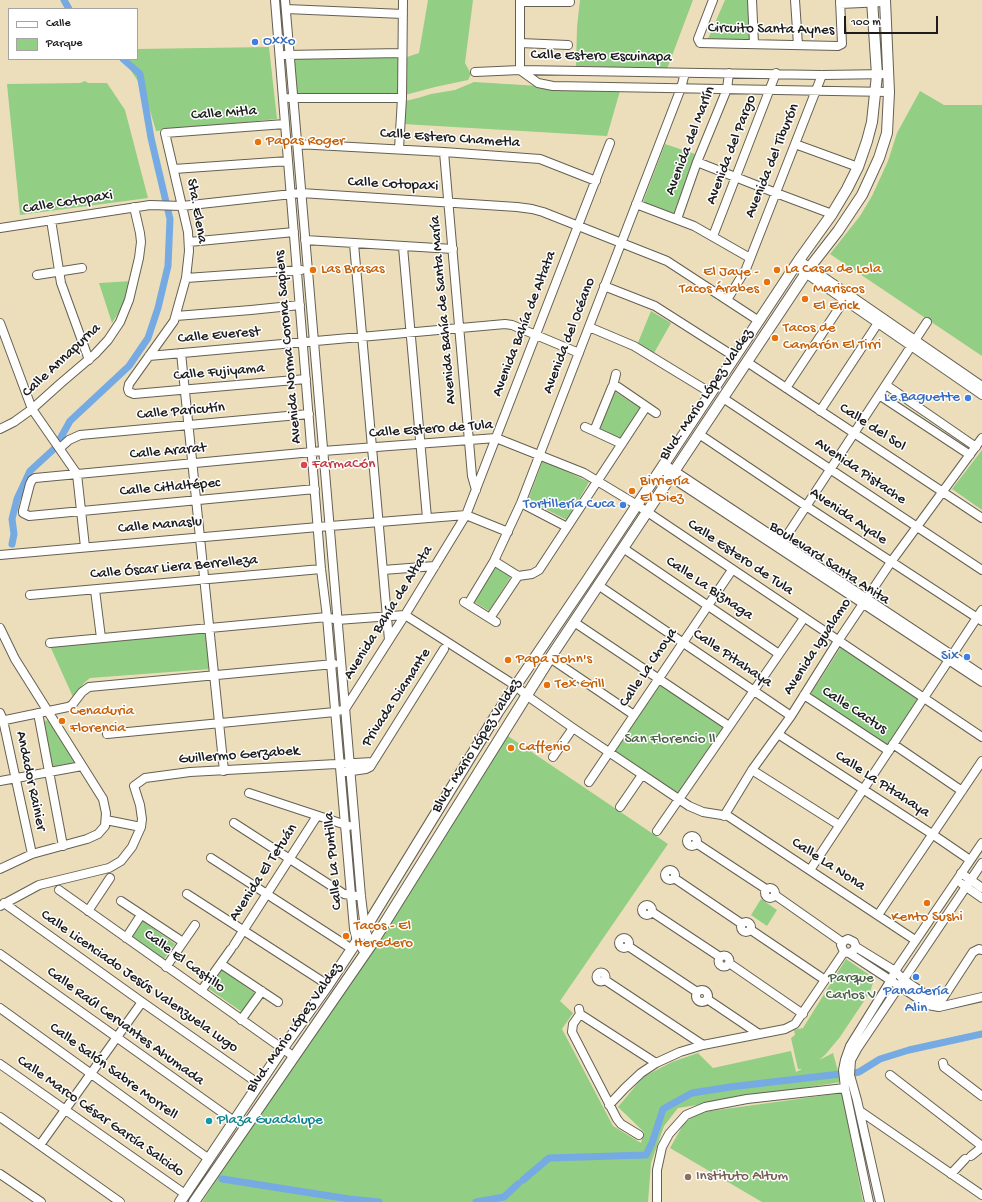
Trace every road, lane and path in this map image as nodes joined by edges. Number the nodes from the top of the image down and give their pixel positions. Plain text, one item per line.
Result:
1 (275, 0) edge
2 (285, 0) edge
3 (403, 0) edge
4 (713, 0) edge
5 (752, 0) edge
6 (795, 0) edge
7 (520, 1) edge
8 (872, 1) edge
9 (885, 1) edge
10 (570, 2) dead end
11 (840, 2) edge
12 (286, 9) junction
13 (404, 14) junction
14 (520, 43) junction
15 (754, 44) junction
16 (568, 45) dead end
17 (798, 45) junction
18 (402, 53) junction
19 (279, 54) junction
20 (290, 55) junction
21 (520, 70) junction
22 (475, 72) dead end
23 (685, 73) junction
24 (729, 73) junction
25 (776, 73) junction
26 (889, 74) junction
27 (822, 75) junction
28 (877, 75) junction
29 (681, 88) junction
30 (727, 89) junction
31 (770, 90) junction
32 (816, 90) junction
33 (876, 91) junction
34 (889, 92) junction
35 (283, 98) junction
36 (293, 98) junction
37 (402, 98) junction
38 (285, 124) junction
39 (165, 133) joint
40 (610, 143) dead end
41 (297, 144) junction
42 (795, 144) junction
43 (399, 149) junction
44 (444, 152) junction
45 (288, 161) junction
46 (697, 162) junction
47 (858, 167) junction
48 (174, 169) junction
49 (736, 177) junction
50 (596, 181) junction
51 (776, 193) junction
52 (291, 194) junction
53 (301, 194) junction
54 (448, 202) junction
55 (636, 204) junction
56 (182, 206) junction
57 (134, 207) junction
58 (832, 214) junction
59 (677, 219) junction
60 (51, 220) junction
61 (578, 226) junction
62 (0, 228) edge
63 (294, 232) junction
64 (713, 236) junction
65 (305, 240) junction
66 (189, 242) junction
67 (621, 243) junction
68 (354, 244) junction
69 (403, 246) junction
70 (453, 249) junction
71 (750, 258) junction
72 (797, 263) junction
73 (82, 268) dead end
74 (308, 269) junction
75 (297, 270) junction
76 (808, 270) junction
77 (59, 272) junction
78 (37, 275) dead end
79 (186, 278) junction
80 (604, 286) junction
81 (847, 297) junction
82 (727, 300) junction
83 (300, 305) junction
84 (176, 316) junction
85 (759, 321) junction
86 (927, 322) dead end
87 (0, 323) edge
88 (878, 323) junction
89 (588, 327) junction
90 (459, 328) junction
91 (411, 333) junction
92 (536, 335) junction
93 (362, 337) junction
94 (314, 342) junction
95 (303, 343) junction
96 (913, 343) junction
97 (181, 353) junction
98 (578, 353) junction
99 (149, 356) junction
100 (735, 357) junction
101 (89, 360) junction
102 (747, 362) junction
103 (616, 374) dead end
104 (306, 379) junction
105 (886, 385) junction
106 (613, 386) junction
107 (982, 386) edge
108 (786, 388) junction
109 (184, 390) junction
110 (711, 393) junction
111 (134, 394) joint
112 (879, 395) junction
113 (982, 395) edge
114 (723, 398) junction
115 (646, 407) junction
116 (32, 409) junction
117 (820, 411) junction
118 (656, 413) dead end
119 (309, 414) junction
120 (188, 425) junction
121 (585, 426) dead end
122 (0, 429) edge
123 (594, 431) junction
124 (854, 433) junction
125 (699, 434) junction
126 (496, 438) junction
127 (982, 438) edge
128 (469, 439) junction
129 (421, 443) junction
130 (622, 444) junction
131 (372, 447) junction
132 (976, 447) junction
133 (60, 448) junction
134 (323, 451) junction
135 (312, 453) junction
136 (539, 454) junction
137 (970, 455) junction
138 (192, 464) junction
139 (662, 467) junction
140 (830, 469) junction
141 (77, 474) junction
142 (672, 474) junction
143 (598, 481) junction
144 (315, 488) junction
145 (476, 490) junction
146 (943, 492) junction
147 (196, 499) junction
148 (521, 503) junction
149 (637, 505) junction
150 (806, 506) junction
151 (80, 510) junction
152 (647, 512) junction
153 (466, 515) junction
154 (29, 516) joint
155 (427, 518) junction
156 (982, 518) edge
157 (379, 522) junction
158 (318, 526) junction
159 (329, 526) junction
160 (567, 527) junction
161 (917, 527) junction
162 (508, 532) junction
163 (200, 537) junction
164 (780, 545) junction
165 (85, 547) junction
166 (623, 548) junction
167 (2, 554) edge
168 (494, 561) junction
169 (891, 562) junction
170 (435, 566) junction
171 (321, 569) junction
172 (383, 570) junction
173 (732, 570) junction
174 (982, 570) edge
175 (518, 576) junction
176 (204, 580) junction
177 (598, 585) junction
178 (95, 590) junction
179 (30, 595) dead end
180 (865, 601) junction
181 (708, 605) junction
182 (982, 610) edge
183 (405, 615) junction
184 (387, 616) junction
185 (327, 617) junction
186 (804, 618) junction
187 (337, 620) junction
188 (979, 620) edge
189 (574, 622) junction
190 (0, 628) edge
191 (209, 628) junction
192 (101, 638) junction
193 (389, 640) junction
194 (838, 641) junction
195 (683, 642) junction
196 (50, 643) dead end
197 (444, 649) dead end
198 (779, 654) junction
199 (550, 658) junction
200 (951, 658) junction
201 (331, 664) junction
202 (341, 664) junction
203 (982, 674) edge
204 (214, 675) junction
205 (658, 679) junction
206 (982, 682) edge
207 (516, 686) junction
208 (754, 691) junction
209 (526, 695) junction
210 (804, 695) junction
211 (924, 698) junction
212 (345, 709) junction
213 (47, 711) junction
214 (335, 712) junction
215 (38, 713) junction
216 (634, 715) junction
217 (791, 716) junction
218 (1, 718) edge
219 (219, 724) junction
220 (729, 726) junction
221 (573, 728) junction
222 (107, 734) dead end
223 (778, 734) junction
224 (982, 737) edge
225 (891, 747) junction
226 (609, 752) junction
227 (553, 757) dead end
228 (982, 761) edge
229 (82, 766) junction
230 (350, 767) junction
231 (340, 768) junction
232 (224, 770) junction
233 (752, 770) junction
234 (49, 772) junction
235 (642, 775) junction
236 (16, 778) junction
237 (0, 782) edge
238 (589, 782) dead end
239 (863, 790) junction
240 (962, 791) junction
241 (249, 793) dead end
242 (679, 799) junction
243 (620, 807) dead end
244 (317, 816) junction
245 (724, 816) junction
246 (106, 820) junction
247 (234, 823) dead end
248 (345, 825) junction
249 (839, 825) junction
250 (141, 827) junction
251 (355, 827) junction
252 (657, 830) dead end
253 (932, 834) junction
254 (696, 843) dead end
255 (982, 843) edge
256 (63, 846) junction
257 (32, 854) junction
258 (211, 858) dead end
259 (290, 858) junction
260 (970, 860) junction
261 (982, 863) edge
262 (0, 869) edge
263 (810, 870) junction
264 (959, 876) junction
265 (110, 878) dead end
266 (674, 878) dead end
267 (968, 883) junction
268 (982, 888) edge
269 (59, 890) dead end
270 (187, 894) dead end
271 (267, 894) junction
272 (352, 896) junction
273 (361, 896) junction
274 (982, 898) edge
275 (121, 901) dead end
276 (2, 905) edge
277 (88, 911) junction
278 (652, 912) dead end
279 (141, 915) junction
280 (878, 915) junction
281 (195, 925) dead end
282 (365, 929) junction
283 (244, 930) junction
284 (126, 938) junction
285 (915, 940) junction
286 (183, 942) junction
287 (842, 942) junction
288 (354, 945) junction
289 (628, 946) dead end
290 (856, 947) junction
291 (368, 949) junction
292 (982, 950) edge
293 (846, 953) junction
294 (0, 954) edge
295 (221, 964) junction
296 (166, 967) junction
297 (895, 971) junction
298 (605, 980) dead end
299 (825, 980) junction
300 (891, 980) junction
301 (902, 983) junction
302 (328, 985) junction
303 (201, 991) junction
304 (262, 991) junction
305 (982, 997) edge
306 (142, 1002) junction
307 (278, 1002) dead end
308 (939, 1004) junction
309 (0, 1008) edge
310 (803, 1014) junction
311 (241, 1020) junction
312 (759, 1034) junction
313 (116, 1038) junction
314 (703, 1045) junction
315 (283, 1048) junction
316 (293, 1056) junction
317 (656, 1063) junction
318 (943, 1063) dead end
319 (0, 1064) edge
320 (91, 1074) junction
321 (890, 1075) dead end
322 (259, 1084) junction
323 (845, 1088) junction
324 (982, 1096) edge
325 (609, 1105) junction
326 (65, 1110) junction
327 (860, 1111) junction
328 (0, 1117) edge
329 (234, 1121) junction
330 (639, 1135) dead end
331 (40, 1145) junction
332 (982, 1147) edge
333 (209, 1158) junction
334 (0, 1174) edge
335 (951, 1174) junction
336 (982, 1195) edge
337 (182, 1198) edge
338 (41, 1202) edge
339 (120, 1202) edge
340 (194, 1202) edge
341 (657, 1202) edge
342 (869, 1202) edge
343 (880, 1202) edge

1 - 19 street, Avenida Norma Corona Sapiens
2 - 12 street, Avenida Norma Corona Sapiens
3 - 13 street
4 - 15 street, Circuito Santa Aynes
5 - 15 street
6 - 17 street
7 - 10 street
7 - 14 street
8 - 9 street
8 - 11 street
8 - 28 main road, Blvd. Mario López Valdez
9 - 26 main road, Blvd. Mario López Valdez
11 - 17 street, Circuito Santa Aynes
12 - 13 street
12 - 20 street, Avenida Norma Corona Sapiens
13 - 18 street
14 - 16 street
14 - 21 street
15 - 17 street, Circuito Santa Aynes
18 - 20 street
18 - 37 street
19 - 20 street
19 - 35 street, Avenida Norma Corona Sapiens
20 - 36 street, Avenida Norma Corona Sapiens
21 - 22 street
21 - 23 street, Calle Estero Escuinapa
21 - 29 street, Calle Estero Escuinapa
23 - 24 street, Calle Estero Escuinapa
23 - 29 street, Avenida del Océano
24 - 25 street, Calle Estero Escuinapa
24 - 30 street, Avenida del Marlín
25 - 27 street, Calle Estero Escuinapa
25 - 31 street, Avenida del Pargo
26 - 28 street, Calle Estero Escuinapa
26 - 34 main road, Blvd. Mario López Valdez
27 - 28 street, Calle Estero Escuinapa
27 - 32 street, Avenida del Tiburón
28 - 33 main road, Blvd. Mario López Valdez
29 - 30 street, Calle Estero Escuinapa
29 - 55 street, Avenida del Océano
30 - 31 street, Calle Estero Escuinapa
30 - 46 street, Avenida del Marlín
31 - 32 street, Calle Estero Escuinapa
31 - 49 street, Avenida del Pargo
32 - 33 street, Calle Estero Escuinapa
32 - 42 street, Avenida del Tiburón
33 - 34 street, Calle Estero Escuinapa
33 - 47 main road, Blvd. Mario López Valdez
34 - 76 main road, Blvd. Mario López Valdez
35 - 36 street
35 - 38 street, Avenida Norma Corona Sapiens
36 - 37 street
36 - 41 street, Avenida Norma Corona Sapiens
37 - 43 street
38 - 39 street, Calle Mitla
38 - 45 street, Avenida Norma Corona Sapiens
39 - 48 street, Sta. Elena
40 - 50 street, Avenida Bahía de Altata
41 - 43 street, Calle Estero Chametla
41 - 53 street, Avenida Norma Corona Sapiens
42 - 47 street
42 - 51 street, Avenida del Tiburón
43 - 44 street, Calle Estero Chametla
44 - 50 street, Calle Estero Chametla
44 - 54 street, Avenida Bahía de Santa María
45 - 48 street
45 - 52 street, Avenida Norma Corona Sapiens
46 - 49 street
46 - 59 street, Avenida del Marlín
47 - 58 main road, Blvd. Mario López Valdez
48 - 56 street, Sta. Elena
49 - 51 street
49 - 64 street, Avenida del Pargo
50 - 61 street, Avenida Bahía de Altata
51 - 58 street
51 - 71 street, Avenida del Tiburón
52 - 53 street, Calle Cotopaxi
52 - 56 street, Calle Cotopaxi
52 - 63 street, Avenida Norma Corona Sapiens
53 - 54 street, Calle Cotopaxi
53 - 65 street, Avenida Norma Corona Sapiens
54 - 61 street, Calle Cotopaxi
54 - 70 street, Avenida Bahía de Santa María
55 - 59 street
55 - 67 street, Avenida del Océano
56 - 57 street, Calle Cotopaxi
56 - 66 street, Sta. Elena
57 - 60 street, Calle Cotopaxi
57 - 101 street, Calle Annapurna
58 - 72 main road, Blvd. Mario López Valdez
59 - 64 street
60 - 62 street, Calle Cotopaxi
60 - 77 street
61 - 67 street, Calle Cotopaxi
61 - 92 street, Avenida Bahía de Altata
63 - 66 street
63 - 75 street, Avenida Norma Corona Sapiens
64 - 71 street
65 - 68 street
65 - 74 street, Avenida Norma Corona Sapiens
66 - 79 street, Sta. Elena
67 - 80 street, Avenida del Océano
67 - 82 street, Calle Cotopaxi
68 - 69 street
68 - 93 street
69 - 70 street
69 - 91 street
70 - 90 street, Avenida Bahía de Santa María
71 - 82 street, Avenida del Tiburón
72 - 76 street
72 - 85 main road, Blvd. Mario López Valdez
73 - 77 street
74 - 75 street
74 - 94 street, Avenida Norma Corona Sapiens
75 - 79 street
75 - 83 street, Avenida Norma Corona Sapiens
76 - 81 street
76 - 102 main road, Blvd. Mario López Valdez
77 - 78 street
77 - 101 street
79 - 84 street, Sta. Elena
80 - 89 street, Avenida del Océano
80 - 100 street
81 - 88 street
81 - 96 street
81 - 108 street
82 - 85 street, Calle Cotopaxi
83 - 84 street
83 - 95 street, Avenida Norma Corona Sapiens
84 - 99 street, Sta. Elena
85 - 100 main road, Blvd. Mario López Valdez
86 - 96 street
87 - 116 street
88 - 96 street
88 - 117 street
89 - 98 street, Avenida del Océano
89 - 110 street
90 - 91 street, Calle Everest
90 - 92 street, Calle Everest
90 - 128 street, Avenida Bahía de Santa María
91 - 93 street, Calle Everest
91 - 129 street
92 - 98 street, Calle Everest
92 - 126 street, Avenida Bahía de Altata
93 - 94 street, Calle Everest
93 - 131 street
94 - 95 street, Calle Everest
94 - 134 street, Avenida Norma Corona Sapiens
95 - 97 street, Calle Everest
95 - 104 street, Avenida Norma Corona Sapiens
96 - 105 street
96 - 107 street
96 - 113 street
97 - 99 street, Calle Everest
97 - 109 street
98 - 136 street, Avenida del Océano
99 - 111 street, Sta. Elena
100 - 110 main road, Blvd. Mario López Valdez
101 - 116 street, Calle Annapurna
102 - 108 street, Calle del Sol
102 - 114 main road, Blvd. Mario López Valdez
103 - 106 street
104 - 109 street, Calle Fujiyama
104 - 119 street, Avenida Norma Corona Sapiens
105 - 112 street
105 - 132 street
106 - 115 street
106 - 123 street
108 - 117 street, Calle del Sol
109 - 111 street, Calle Fujiyama
109 - 120 street
110 - 139 main road, Blvd. Mario López Valdez
112 - 124 street
112 - 137 street
114 - 125 main road, Blvd. Mario López Valdez
114 - 140 street, Avenida Pistache
115 - 118 street
115 - 130 street
116 - 122 street, Calle Annapurna
116 - 133 street
117 - 124 street, Calle del Sol
119 - 120 street, Calle Paricutín
119 - 135 street, Avenida Norma Corona Sapiens
120 - 133 street, Calle Paricutín
120 - 138 street
121 - 123 street
123 - 130 street
124 - 140 street
124 - 146 street, Calle del Sol
125 - 142 main road, Blvd. Mario López Valdez
125 - 150 street, Avenida Ayale
126 - 128 street, Calle Estero de Tula
126 - 136 street, Calle Estero de Tula
126 - 145 street, Avenida Bahía de Altata
127 - 132 street, Avenida Igualamo
128 - 129 street, Calle Estero de Tula
128 - 145 street, Avenida Bahía de Santa María
129 - 131 street, Calle Estero de Tula
129 - 155 street
130 - 143 street
131 - 134 street, Calle Estero de Tula
131 - 157 street
132 - 137 street, Avenida Igualamo
133 - 141 street
134 - 135 street, Calle Estero de Tula
134 - 159 street, Avenida Norma Corona Sapiens
135 - 138 street, Calle Ararat
135 - 144 street, Avenida Norma Corona Sapiens
136 - 143 street, Calle Estero de Tula
136 - 148 street, Avenida del Océano
137 - 146 street, Avenida Igualamo
138 - 141 street, Calle Ararat
138 - 147 street
139 - 142 street, Boulevard Santa Anita
139 - 149 main road, Blvd. Mario López Valdez
140 - 150 street
140 - 161 street, Avenida Pistache
141 - 151 street
141 - 154 street, Calle Ararat
142 - 152 main road, Blvd. Mario López Valdez
142 - 164 street, Boulevard Santa Anita
143 - 149 street, Calle Estero de Tula
143 - 160 street
144 - 147 street, Calle Citlaltépec
144 - 158 street, Avenida Norma Corona Sapiens
145 - 153 street, Avenida Bahía de Altata
146 - 156 street, Calle del Sol
146 - 161 street, Avenida Igualamo
147 - 151 street, Calle Citlaltépec
147 - 163 street
148 - 160 street
148 - 162 street, Avenida del Océano
149 - 152 street, Calle Estero de Tula
149 - 207 main road, Blvd. Mario López Valdez
150 - 164 street
150 - 169 street, Avenida Ayale
151 - 154 street, Calle Citlaltépec
151 - 165 street
152 - 166 main road, Blvd. Mario López Valdez
152 - 173 street, Calle Estero de Tula
153 - 155 street, Calle Manaslu
153 - 162 street
153 - 170 street, Avenida Bahía de Altata
155 - 157 street, Calle Manaslu
157 - 159 street, Calle Manaslu
157 - 172 street
158 - 159 street, Calle Manaslu
158 - 163 street, Calle Manaslu
158 - 171 street, Avenida Norma Corona Sapiens
159 - 187 street, Avenida Norma Corona Sapiens
160 - 175 street
161 - 169 street, Avenida Igualamo
161 - 174 street, Avenida Pistache
162 - 168 street, Avenida del Océano
163 - 165 street, Calle Manaslu
163 - 176 street
164 - 180 street, Boulevard Santa Anita
165 - 167 street, Calle Manaslu
166 - 177 main road, Blvd. Mario López Valdez
166 - 181 street, Calle La Biznaga
168 - 175 street
168 - 175 street, Avenida del Océano
169 - 180 street, Avenida Igualamo
169 - 188 street, Avenida Ayale
170 - 172 street
170 - 183 street, Avenida Bahía de Altata
171 - 176 street, Calle Óscar Liera Berrelleza
171 - 185 street, Avenida Norma Corona Sapiens
172 - 184 street
173 - 181 street, Calle La Choya
173 - 186 street, Calle Estero de Tula
176 - 178 street, Calle Óscar Liera Berrelleza
176 - 191 street
177 - 189 main road, Blvd. Mario López Valdez
177 - 195 street, Calle Pitahaya
178 - 179 street, Calle Óscar Liera Berrelleza
178 - 192 street
180 - 194 street, Avenida Igualamo
180 - 200 street, Boulevard Santa Anita
181 - 195 street, Calle La Choya
181 - 198 street, Calle La Biznaga
182 - 188 street
183 - 184 street
183 - 193 street, Avenida Bahía de Altata
183 - 207 street, Calle La Nona
184 - 187 street
184 - 193 street
185 - 187 street
185 - 191 street
185 - 201 street, Avenida Norma Corona Sapiens
186 - 194 street, Calle Estero de Tula
186 - 198 street
187 - 202 street, Avenida Norma Corona Sapiens
188 - 200 street
189 - 199 main road, Blvd. Mario López Valdez
189 - 205 street
190 - 213 street
191 - 192 street
191 - 204 street
192 - 196 street
193 - 212 street, Avenida Bahía de Altata
194 - 210 street, Avenida Igualamo
194 - 211 street, Calle Estero de Tula
195 - 205 street, Calle La Choya
195 - 208 street, Calle Pitahaya
197 - 230 street, Privada Diamante
198 - 208 street
199 - 209 main road, Blvd. Mario López Valdez
199 - 216 street
200 - 203 street, Boulevard Santa Anita
200 - 206 street, Boulevard Santa Anita
200 - 211 street
201 - 202 street
201 - 204 street
201 - 214 street, Avenida Norma Corona Sapiens
202 - 212 street, Avenida Norma Corona Sapiens
204 - 213 street
204 - 219 street
205 - 216 street, Calle La Choya
205 - 220 street
207 - 209 street, Calle La Nona
207 - 282 main road, Blvd. Mario López Valdez
208 - 217 street, Calle Pitahaya
208 - 220 street
209 - 221 street, Calle La Nona
209 - 291 main road, Blvd. Mario López Valdez
210 - 217 street, Avenida Igualamo
210 - 225 street, Calle Cactus
211 - 224 street, Calle Estero de Tula
211 - 225 street
212 - 214 street
212 - 230 street, Avenida Norma Corona Sapiens
213 - 215 street
213 - 229 street
214 - 219 street
214 - 231 street, Avenida Norma Corona Sapiens
215 - 218 street
215 - 234 street
216 - 226 street, Calle La Choya
217 - 223 street, Avenida Igualamo
218 - 236 street, Andador Rainier
219 - 222 street
219 - 232 street
220 - 242 street
221 - 226 street, Calle La Nona
221 - 227 street
223 - 233 street, Avenida Igualamo
223 - 239 street, Calle La Pitahaya
225 - 239 street
225 - 240 street, Calle Cactus
226 - 235 street, Calle La Nona
226 - 238 street, Calle La Choya
228 - 240 street
229 - 234 street
229 - 246 street
230 - 231 street, Guillermo Gerzabek
230 - 251 street, Calle La Puntilla
231 - 232 street, Guillermo Gerzabek
231 - 248 street, Calle La Puntilla
232 - 250 street, Guillermo Gerzabek
233 - 245 street, Avenida Igualamo
233 - 249 street
234 - 236 street
234 - 256 street
235 - 242 street, Calle La Nona
235 - 243 street
236 - 237 street
236 - 257 street, Andador Rainier
239 - 249 street
239 - 253 street, Calle La Pitahaya
240 - 253 street
241 - 244 street
242 - 245 street, Calle La Nona
242 - 252 street
244 - 248 street
244 - 259 street, Avenida El Tetuán
245 - 263 street, Calle La Nona
246 - 250 street
246 - 256 street
247 - 259 street
248 - 251 street
248 - 272 street, Calle La Puntilla
249 - 263 street
250 - 276 street
251 - 273 street, Calle La Puntilla
253 - 260 street, Calle La Pitahaya
253 - 280 street
254 - 287 street
255 - 260 street
256 - 257 street
257 - 262 street
258 - 271 street
259 - 271 street, Avenida El Tetuán
259 - 272 street
260 - 264 street
261 - 267 street
263 - 280 street, Calle La Nona
264 - 267 street
264 - 285 street
265 - 277 street
266 - 299 street
267 - 268 street
267 - 274 street
267 - 301 street
269 - 277 street, Calle El Castillo
270 - 283 street
271 - 283 street, Avenida El Tetuán
271 - 288 street
272 - 273 street
272 - 288 street, Calle La Puntilla
273 - 282 street, Calle La Puntilla
275 - 279 street
276 - 306 street, Calle Licenciado Jesús Valenzuela Lugo
277 - 284 street, Calle El Castillo
278 - 310 street
279 - 284 street
279 - 286 street
280 - 285 street, Calle La Nona
281 - 286 street
282 - 288 main road, Blvd. Mario López Valdez
282 - 291 street, Calle La Puntilla
283 - 295 street, Avenida El Tetuán
283 - 302 street
284 - 296 street, Calle El Castillo
285 - 297 street
286 - 296 street
287 - 290 street
287 - 293 street
288 - 291 street, Calle La Puntilla
288 - 302 main road, Blvd. Mario López Valdez
289 - 312 street
290 - 293 street
290 - 297 street
291 - 316 main road, Blvd. Mario López Valdez
292 - 308 street
293 - 299 street
293 - 300 street
294 - 313 street, Calle Raúl Cervantes Ahumada
295 - 303 street, Avenida El Tetuán
295 - 304 street
296 - 303 street, Calle El Castillo
297 - 300 street
297 - 301 street
298 - 314 street
299 - 310 street
300 - 301 street
300 - 323 street
301 - 308 street
301 - 327 street
302 - 315 main road, Blvd. Mario López Valdez
303 - 311 street, Calle El Castillo
304 - 307 street
304 - 311 street
305 - 308 street
306 - 313 street
306 - 322 street, Calle Licenciado Jesús Valenzuela Lugo
309 - 320 street, Calle Salón Sabre Morrell
310 - 312 street
311 - 315 street, Calle El Castillo
312 - 314 street
313 - 320 street
313 - 329 street, Calle Raúl Cervantes Ahumada
314 - 317 street
315 - 316 street, Calle El Castillo
315 - 322 main road, Blvd. Mario López Valdez
316 - 340 main road, Blvd. Mario López Valdez
317 - 325 street
317 - 325 street
318 - 324 street
319 - 326 street, Calle Marco César García Salcido
320 - 326 street
320 - 333 street, Calle Salón Sabre Morrell
321 - 332 street
322 - 329 main road, Blvd. Mario López Valdez
323 - 341 street
323 - 342 street
325 - 330 street
326 - 331 street
326 - 337 street, Calle Marco César García Salcido
327 - 335 street
327 - 343 street
328 - 331 street
329 - 333 main road, Blvd. Mario López Valdez
331 - 339 street
332 - 335 street
333 - 337 main road, Blvd. Mario López Valdez
334 - 338 street
335 - 336 street

